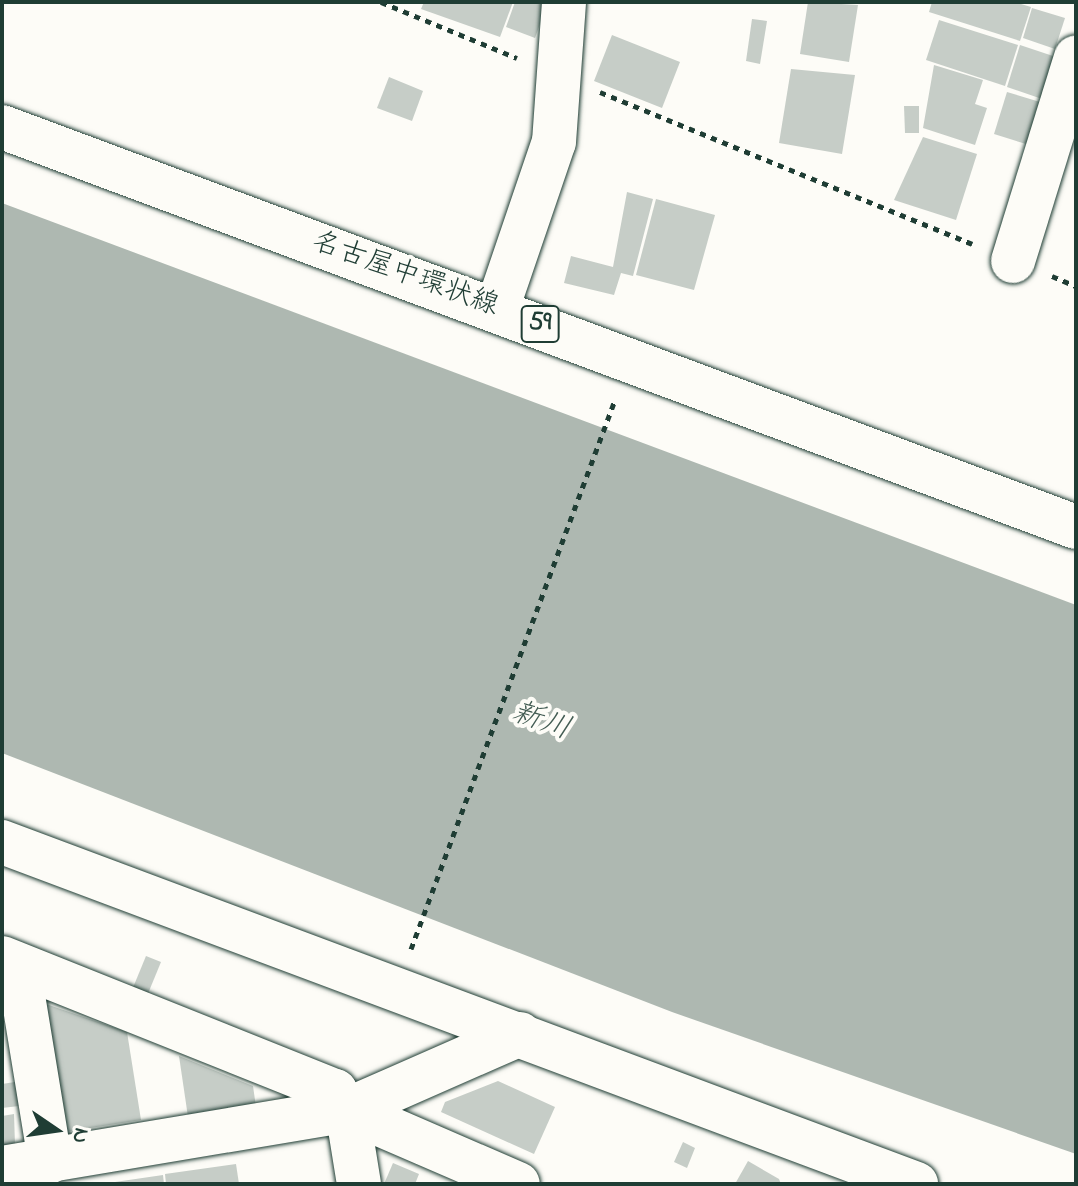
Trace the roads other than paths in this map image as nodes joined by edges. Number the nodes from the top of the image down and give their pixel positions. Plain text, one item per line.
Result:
1 (564, 2) edge
2 (1076, 58) edge
3 (2, 127) edge
4 (1013, 261) road end
5 (497, 309) junction
6 (1076, 527) edge
7 (2, 842) edge
8 (10, 962) edge
9 (520, 1034) junction
10 (347, 1110) junction
11 (2, 1168) edge
12 (49, 1169) edge
13 (359, 1184) edge
14 (518, 1184) edge
15 (916, 1184) edge

1 - 5 street
2 - 4 street
3 - 5 street, 名古屋中環状線 / 59
5 - 6 street, 名古屋中環状線 / 59
7 - 9 street
8 - 10 street
8 - 12 street
9 - 10 street
9 - 15 street
10 - 12 street
10 - 13 street
10 - 14 street
11 - 12 street

